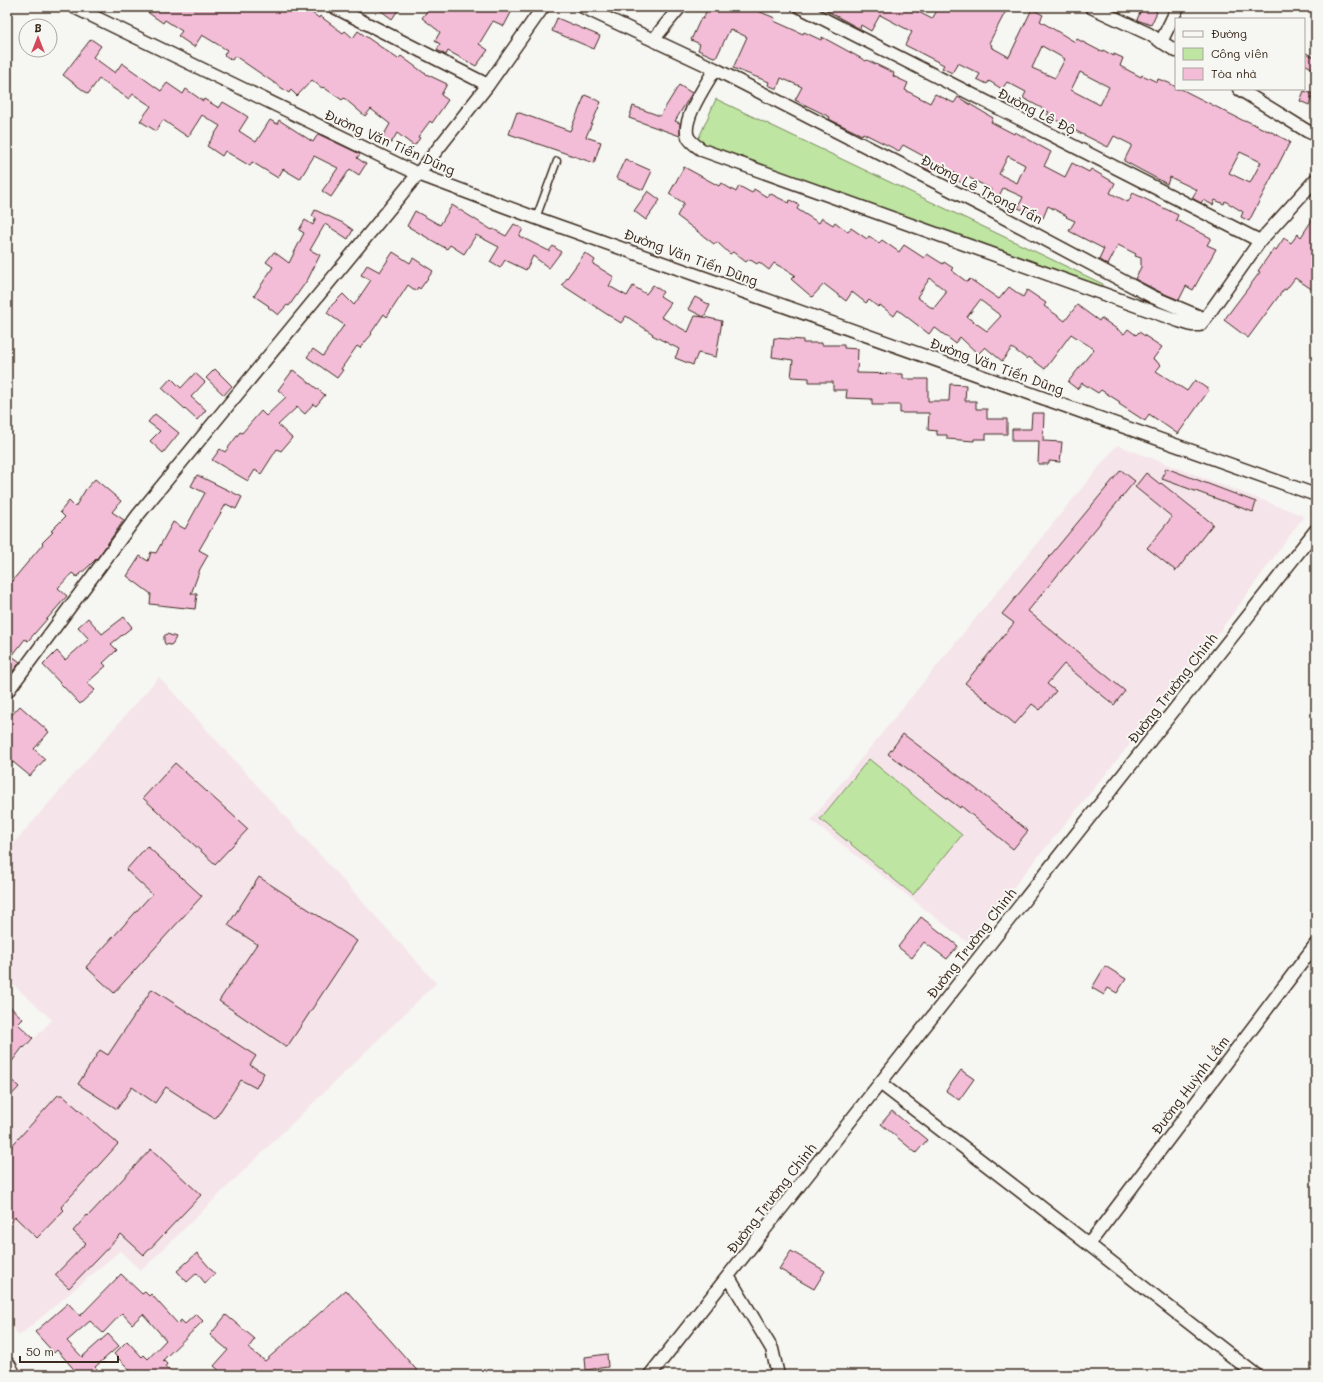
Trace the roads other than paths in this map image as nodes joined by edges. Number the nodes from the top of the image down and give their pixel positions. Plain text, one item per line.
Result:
1 (74, 7) edge
2 (334, 7) edge
3 (543, 7) edge
4 (584, 7) edge
5 (680, 7) edge
6 (800, 7) edge
7 (1091, 7) edge
8 (1178, 7) edge
9 (654, 39) junction
10 (1161, 42) junction
11 (1175, 50) edge
12 (715, 69) junction
13 (488, 85) junction
14 (1241, 90) edge
15 (1316, 135) edge
16 (557, 161) dead end
17 (418, 174) junction
18 (1316, 179) edge
19 (536, 218) junction
20 (1260, 241) junction
21 (1205, 319) junction
22 (1316, 496) edge
23 (1316, 530) edge
24 (7, 692) edge
25 (1315, 948) edge
26 (880, 1083) junction
27 (1089, 1244) junction
28 (728, 1276) junction
29 (7, 1366) edge
30 (12, 1375) edge
31 (650, 1375) edge
32 (778, 1375) edge
33 (1256, 1375) edge

1 - 17 street, Đường Văn Tiến Dũng
2 - 13 street
3 - 13 street
4 - 9 street, Đường Lê Trọng Tấn
5 - 9 street
6 - 20 street, Đường Lê Độ
7 - 10 street
8 - 10 street
9 - 12 street, Đường Lê Trọng Tấn
10 - 11 street
12 - 21 street, Đường Lê Trọng Tấn
12 - 21 street
13 - 17 street
14 - 15 street
16 - 19 lane
17 - 19 street, Đường Văn Tiến Dũng
17 - 24 street
18 - 20 street
19 - 22 street, Đường Văn Tiến Dũng
20 - 21 street
23 - 26 street, Đường Trường Chinh
25 - 27 street, Đường Huỳnh Lắm
26 - 27 street
26 - 28 street, Đường Trường Chinh
27 - 33 street
28 - 31 street, Đường Trường Chinh
28 - 32 street
29 - 30 main road

